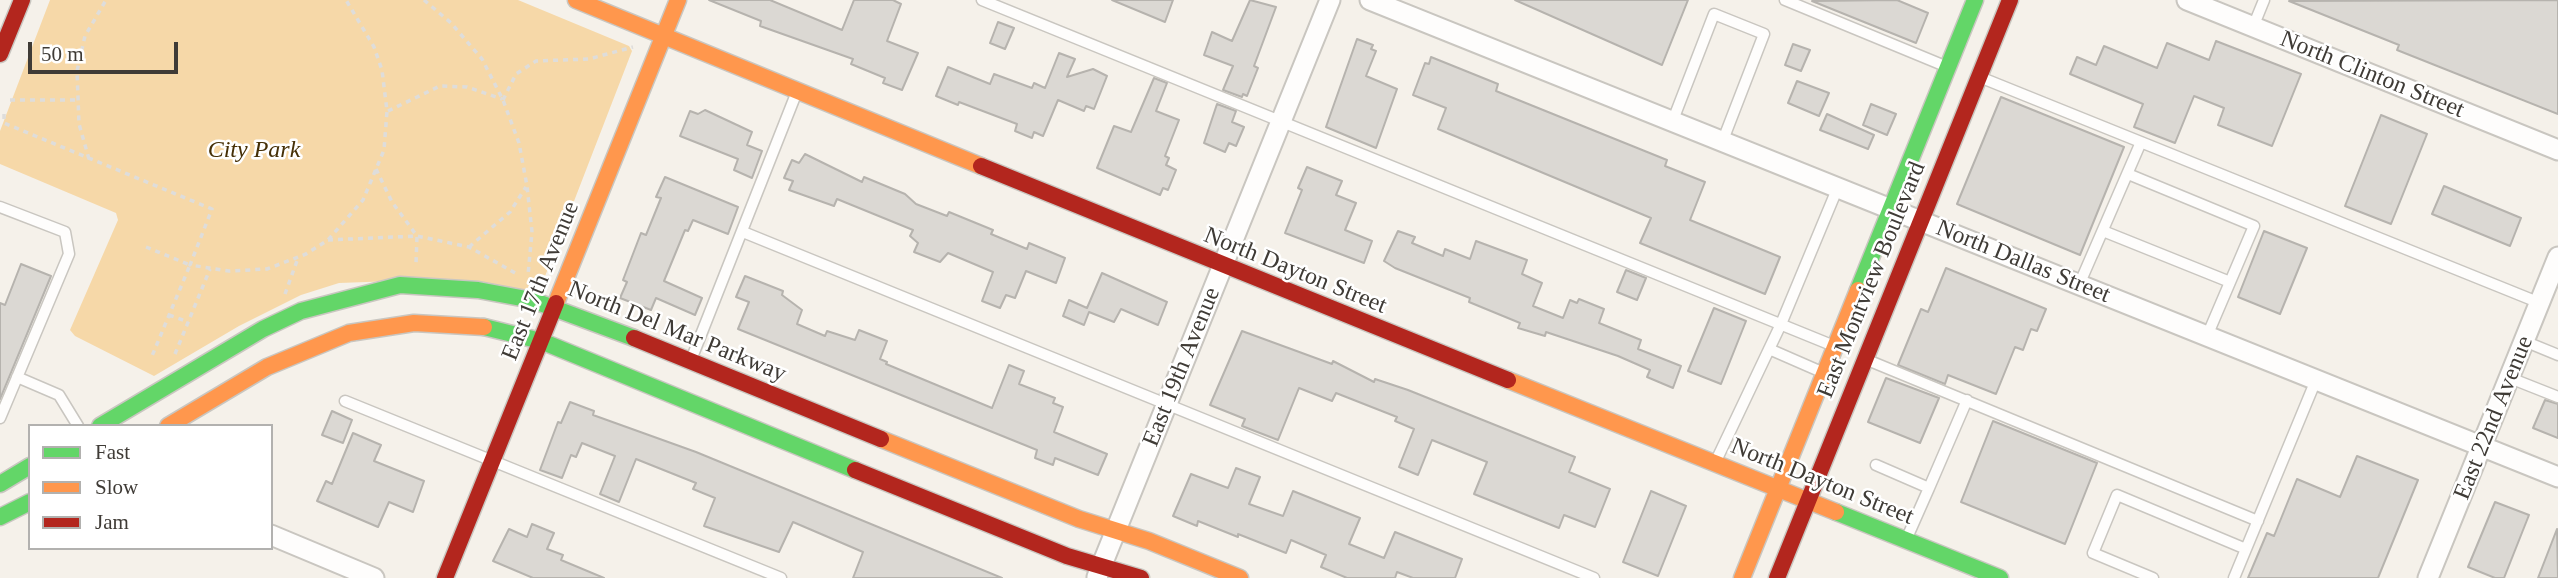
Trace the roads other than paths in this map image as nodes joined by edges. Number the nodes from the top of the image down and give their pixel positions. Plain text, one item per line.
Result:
1 (22, 0) edge
2 (576, 0) edge
3 (678, 0) edge
4 (982, 0) edge
5 (1330, 0) edge
6 (1370, 0) edge
7 (1785, 0) edge
8 (2010, 0) edge
9 (2187, 0) edge
10 (2264, 0) edge
11 (1973, 1) edge
12 (2253, 27) junction
13 (664, 35) junction
14 (0, 54) edge
15 (1949, 67) junction
16 (1979, 77) junction
17 (797, 90) junction
18 (1282, 120) junction
19 (1673, 120) junction
20 (1723, 140) junction
21 (2141, 142) junction
22 (2558, 150) edge
23 (2128, 174) junction
24 (1839, 186) junction
25 (0, 206) edge
26 (1891, 207) junction
27 (1920, 220) junction
28 (2103, 231) junction
29 (743, 232) junction
30 (2558, 257) edge
31 (1223, 267) junction
32 (2230, 282) junction
33 (2080, 285) junction
34 (2540, 303) junction
35 (555, 307) junction
36 (1781, 324) junction
37 (2207, 336) junction
38 (541, 341) junction
39 (2524, 341) junction
40 (1835, 346) junction
41 (1769, 349) junction
42 (2558, 353) edge
43 (1865, 358) junction
44 (690, 361) junction
45 (1824, 373) junction
46 (18, 377) junction
47 (2510, 378) junction
48 (2316, 380) junction
49 (2558, 397) edge
50 (1966, 400) junction
51 (345, 401) dead end
52 (1168, 402) junction
53 (0, 418) edge
54 (77, 424) edge
55 (103, 424) edge
56 (171, 424) edge
57 (2483, 446) junction
58 (492, 462) junction
59 (1715, 463) junction
60 (1876, 465) dead end
61 (28, 467) edge
62 (2558, 477) edge
63 (0, 484) edge
64 (1929, 488) junction
65 (1779, 489) junction
66 (1808, 501) junction
67 (28, 503) edge
68 (0, 517) edge
69 (2258, 521) junction
70 (1116, 531) junction
71 (273, 536) edge
72 (1906, 540) junction
73 (2246, 549) junction
74 (1099, 572) edge
75 (374, 578) edge
76 (445, 578) edge
77 (781, 578) edge
78 (1141, 578) edge
79 (1240, 578) edge
80 (1594, 578) edge
81 (1742, 578) edge
82 (1777, 578) edge
83 (2000, 578) edge
84 (2152, 578) edge
85 (2234, 578) edge
86 (2428, 578) edge

1 - 14 street
2 - 13 street, North Dayton Street
3 - 13 street, East 17th Avenue
4 - 18 lane
5 - 18 street, East 19th Avenue
6 - 19 street, North Dallas Street
7 - 15 lane
8 - 16 street, East Montview Boulevard
9 - 12 street, North Clinton Street
10 - 12 lane
11 - 15 street, East Montview Boulevard
12 - 22 street, North Clinton Street
13 - 17 street, North Dayton Street
13 - 35 street, East 17th Avenue
15 - 26 street, East Montview Boulevard
16 - 21 lane
16 - 27 street, East Montview Boulevard
17 - 29 lane
17 - 31 street, North Dayton Street
18 - 31 street, East 19th Avenue
18 - 36 lane
19 - 20 street, North Dallas Street
19 - 20 lane
20 - 24 street, North Dallas Street
21 - 23 lane
21 - 34 lane
23 - 28 lane
23 - 32 lane
24 - 26 street, North Dallas Street
24 - 36 lane
25 - 46 lane
26 - 27 street, North Dallas Street
26 - 40 street, East Montview Boulevard
27 - 33 street, North Dallas Street
27 - 43 street, East Montview Boulevard
28 - 32 lane
28 - 33 lane
29 - 44 lane
29 - 52 lane
30 - 34 street, East 22nd Avenue
31 - 52 street, East 19th Avenue
31 - 59 street, North Dayton Street
32 - 37 lane
33 - 37 street, North Dallas Street
34 - 39 street, East 22nd Avenue
35 - 38 street, East 17th Avenue
35 - 44 street, North Del Mar Parkway
35 - 55 street, North Del Mar Parkway
36 - 40 lane
36 - 41 lane
37 - 48 street, North Dallas Street
38 - 56 street
38 - 58 street, East 17th Avenue
38 - 74 street
39 - 42 lane
39 - 47 street, East 22nd Avenue
40 - 45 street, East Montview Boulevard
41 - 45 lane
41 - 59 lane
43 - 50 lane
43 - 66 street, East Montview Boulevard
44 - 70 street, North Del Mar Parkway
45 - 65 street, East Montview Boulevard
46 - 53 lane
46 - 54 lane
47 - 49 lane
47 - 57 street, East 22nd Avenue
48 - 57 street, North Dallas Street
48 - 69 lane
50 - 64 lane
50 - 69 lane
51 - 58 lane
52 - 70 street, East 19th Avenue
52 - 80 lane
57 - 62 street, North Dallas Street
57 - 86 street, East 22nd Avenue
58 - 76 street, East 17th Avenue
58 - 77 lane
59 - 65 street, North Dayton Street
60 - 64 lane
61 - 63 street
64 - 72 lane
65 - 66 street, North Dayton Street
65 - 81 street, East Montview Boulevard
66 - 72 street, North Dayton Street
66 - 82 street, East Montview Boulevard
67 - 68 street
69 - 73 lane
70 - 74 street, East 19th Avenue
70 - 79 street, North Del Mar Parkway
71 - 75 street
72 - 83 street, North Dayton Street
73 - 84 lane
73 - 85 lane
74 - 78 street

